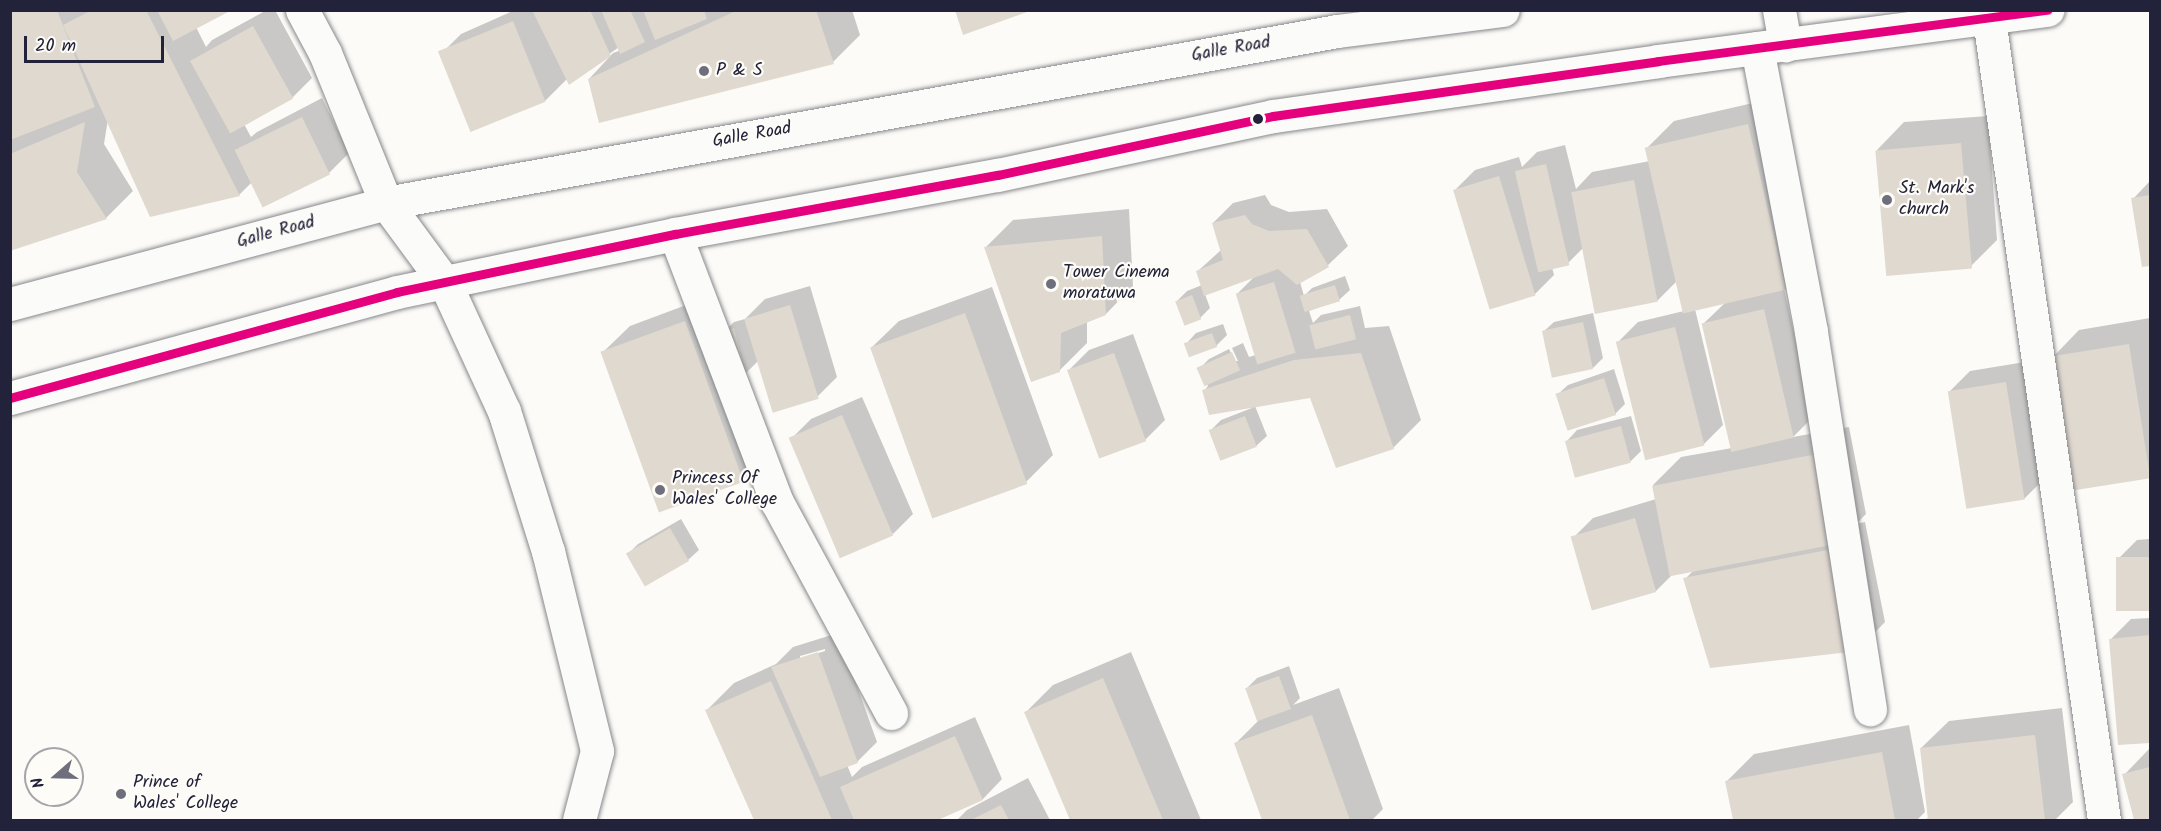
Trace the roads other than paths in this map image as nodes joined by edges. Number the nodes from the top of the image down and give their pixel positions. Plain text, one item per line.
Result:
1 (302, 10) edge
2 (1503, 10) edge
3 (1779, 10) edge
4 (2048, 10) edge
5 (1989, 19) junction
6 (1333, 21) edge
7 (1771, 47) junction
8 (386, 203) junction
9 (675, 234) junction
10 (445, 283) junction
11 (10, 304) edge
12 (10, 398) edge
13 (1869, 709) dead end
14 (891, 713) dead end
15 (579, 820) edge
16 (2104, 820) edge

1 - 8 main road
2 - 6 main road, Galle Road
3 - 7 main road
4 - 5 main road
5 - 7 main road
5 - 16 main road
6 - 8 main road, Galle Road
7 - 9 main road
7 - 13 main road
8 - 10 main road
8 - 11 main road, Galle Road
9 - 10 main road
9 - 14 main road
10 - 12 main road
10 - 15 main road

